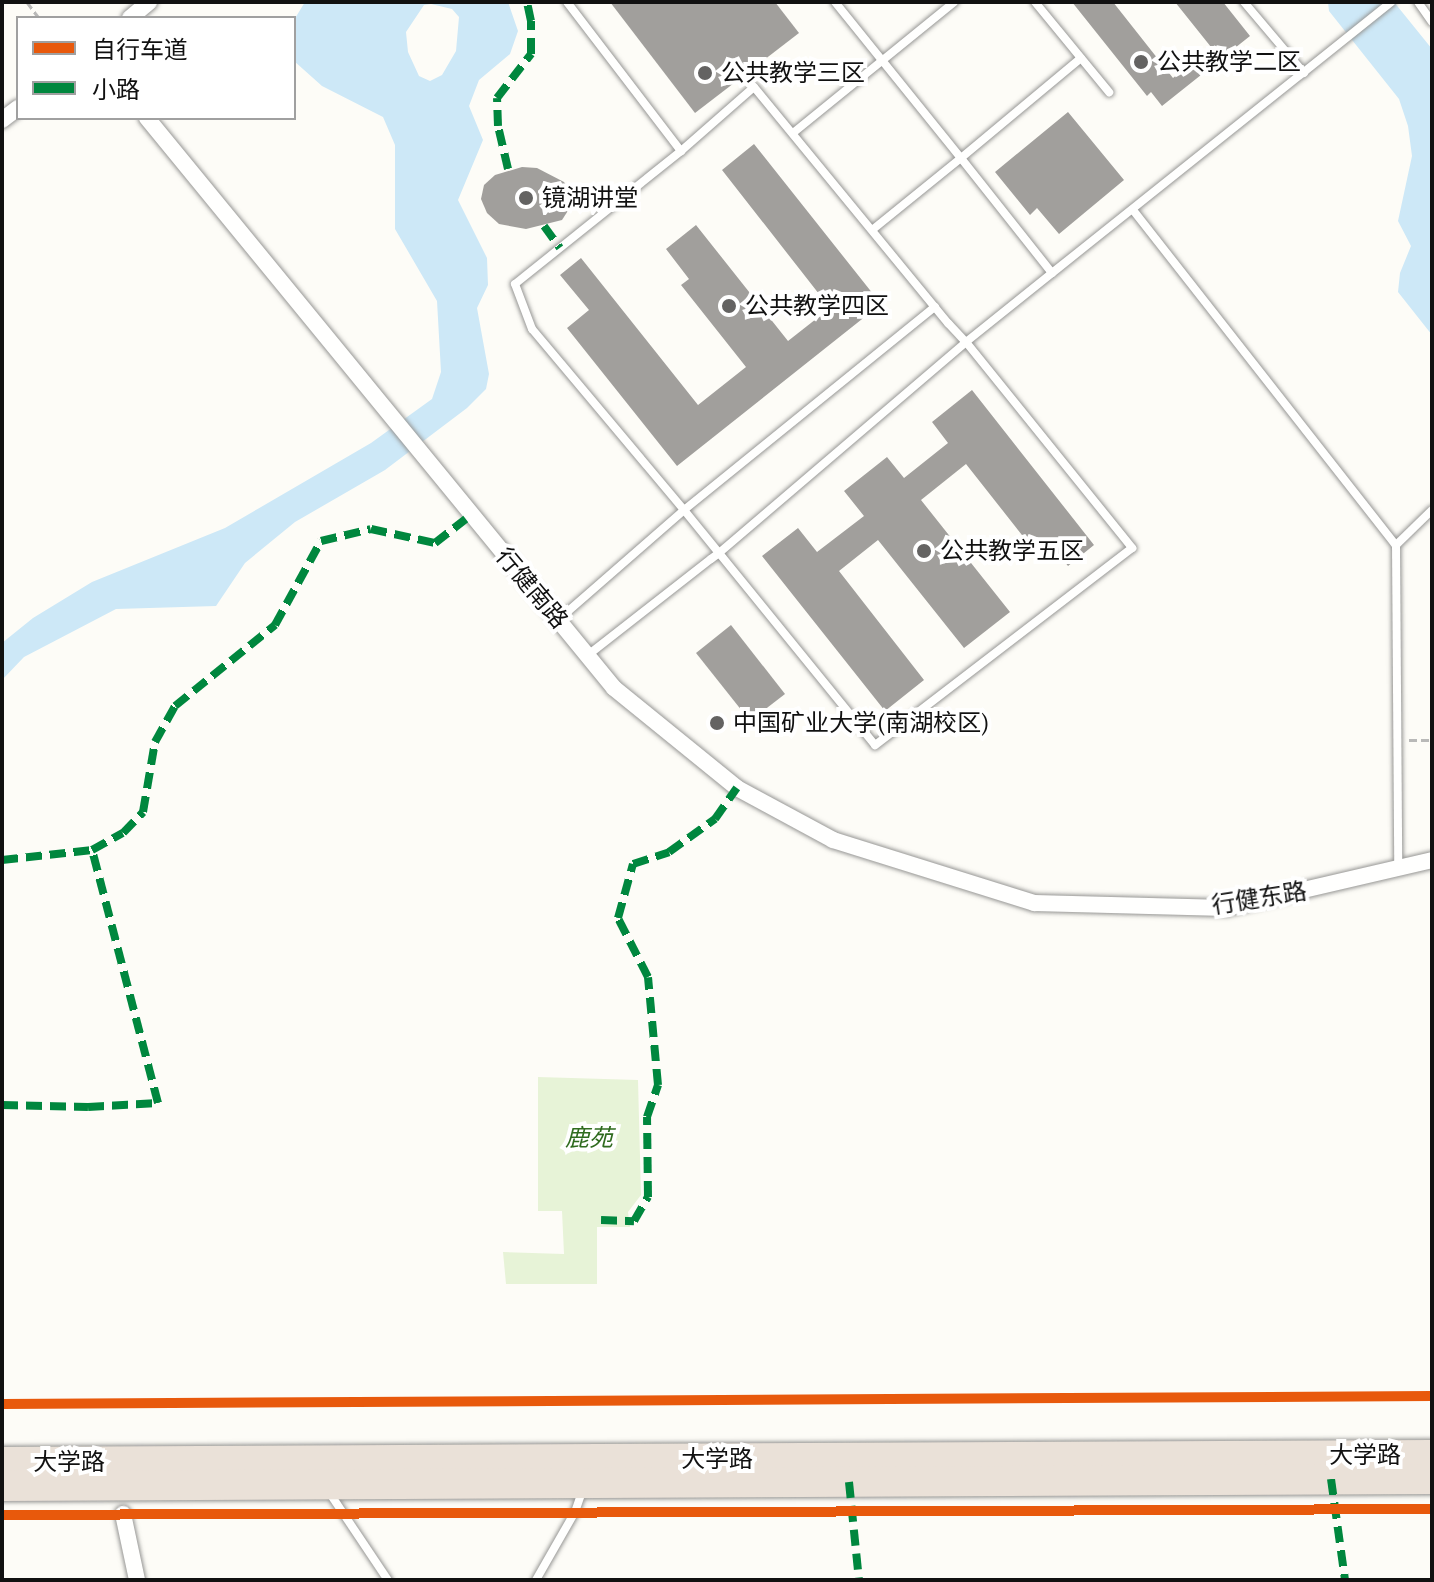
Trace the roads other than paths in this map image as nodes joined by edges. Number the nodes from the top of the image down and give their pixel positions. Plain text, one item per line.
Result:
1 (149, 2) edge
2 (567, 2) edge
3 (835, 2) edge
4 (954, 2) edge
5 (1035, 2) edge
6 (1244, 2) edge
7 (1391, 2) edge
8 (1418, 2) edge
9 (132, 16) edge
10 (1432, 22) edge
11 (1081, 58) junction
12 (882, 60) junction
13 (1304, 73) junction
14 (1109, 92) dead end
15 (149, 120) edge
16 (793, 133) junction
17 (681, 151) junction
18 (961, 158) junction
19 (1133, 210) junction
20 (872, 230) junction
21 (1052, 273) junction
22 (935, 307) junction
23 (966, 342) junction
24 (684, 510) junction
25 (1432, 510) edge
26 (1396, 545) junction
27 (719, 553) junction
28 (558, 620) junction
29 (588, 655) junction
30 (1432, 860) edge
31 (1398, 868) junction
32 (1034, 903) joint
33 (1432, 1455) edge
34 (2, 1462) edge
35 (1432, 1479) edge
36 (585, 1483) junction
37 (324, 1484) junction
38 (2, 1486) edge
39 (123, 1514) dead end
40 (137, 1580) edge
41 (388, 1580) edge
42 (536, 1580) edge

1 - 9 street
2 - 17 lane
3 - 12 lane
4 - 12 lane
5 - 11 lane
6 - 13 lane
7 - 13 lane
8 - 10 lane
11 - 14 lane
11 - 18 lane
12 - 16 lane
12 - 18 lane
13 - 19 lane
15 - 28 street, 行健南路
16 - 17 lane
16 - 20 lane
17 - 24 lane
18 - 20 lane
18 - 21 lane
19 - 21 lane
19 - 26 lane
20 - 22 lane
21 - 23 lane
22 - 23 lane
22 - 24 lane
23 - 27 lane
23 - 27 lane
24 - 27 lane
24 - 28 lane
25 - 26 lane
26 - 31 lane
27 - 29 lane
28 - 29 street, 行健南路
29 - 32 street, 行健南路
30 - 31 street, 行健东路
31 - 32 street, 行健东路
33 - 34 highway, 大学路
35 - 36 highway, 大学路
36 - 37 highway, 大学路
36 - 42 lane
37 - 38 highway, 大学路
37 - 41 lane
39 - 40 street

